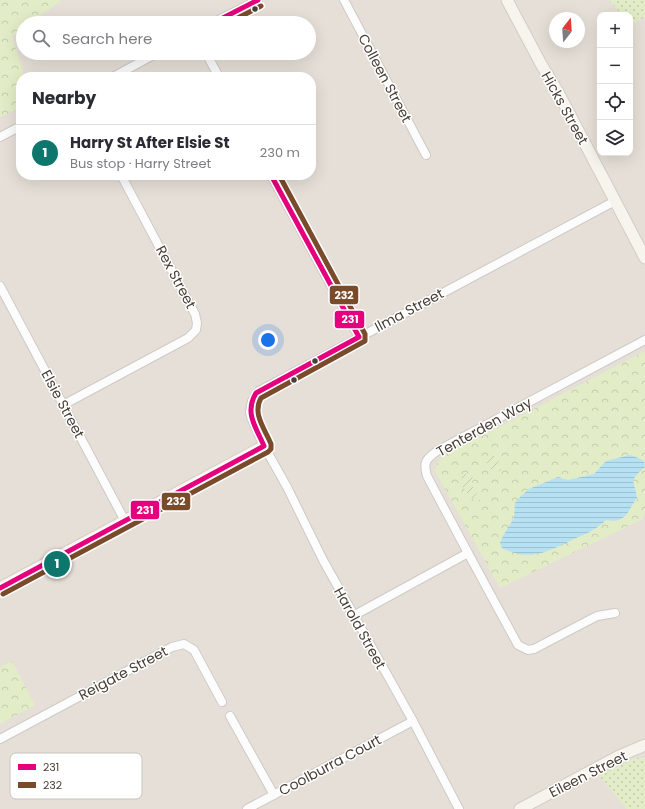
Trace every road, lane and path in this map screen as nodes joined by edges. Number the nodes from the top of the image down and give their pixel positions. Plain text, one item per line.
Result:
1 (238, 0) edge
2 (258, 0) edge
3 (344, 0) edge
4 (507, 0) edge
5 (242, 8) junction
6 (227, 16) edge
7 (144, 60) edge
8 (210, 60) edge
9 (122, 72) edge
10 (216, 72) edge
11 (16, 129) edge
12 (0, 137) edge
13 (426, 155) dead end
14 (124, 180) edge
15 (275, 180) edge
16 (615, 201) junction
17 (645, 258) edge
18 (0, 288) edge
19 (359, 337) junction
20 (645, 340) edge
21 (63, 405) junction
22 (264, 446) junction
23 (125, 521) junction
24 (468, 553) junction
25 (0, 588) edge
26 (615, 613) dead end
27 (353, 616) junction
28 (222, 702) dead end
29 (230, 716) dead end
30 (413, 721) junction
31 (0, 739) edge
32 (645, 745) edge
33 (640, 751) edge
34 (274, 795) junction
35 (248, 809) edge
36 (459, 809) edge
37 (520, 809) edge

1 - 5 street
2 - 5 street
3 - 13 street, Colleen Street
4 - 16 street, Hicks Street
5 - 6 street
7 - 9 street
8 - 10 street
11 - 12 street
14 - 21 street, Rex Street
15 - 19 street
16 - 17 street, Hicks Street
16 - 19 street, Ilma Street
18 - 21 street, Elsie Street
19 - 22 street, Ilma Street
20 - 24 street, Tenterden Way
21 - 23 street, Elsie Street
22 - 23 street
22 - 27 street, Harold Street
23 - 25 street
24 - 26 street, Tenterden Way
24 - 27 street
27 - 30 street, Harold Street
28 - 31 street, Reigate Street
29 - 34 street
30 - 34 street, Coolburra Court
30 - 36 street, Harold Street
32 - 33 street, Eileen Street
33 - 37 street, Eileen Street
34 - 35 street, Coolburra Court

